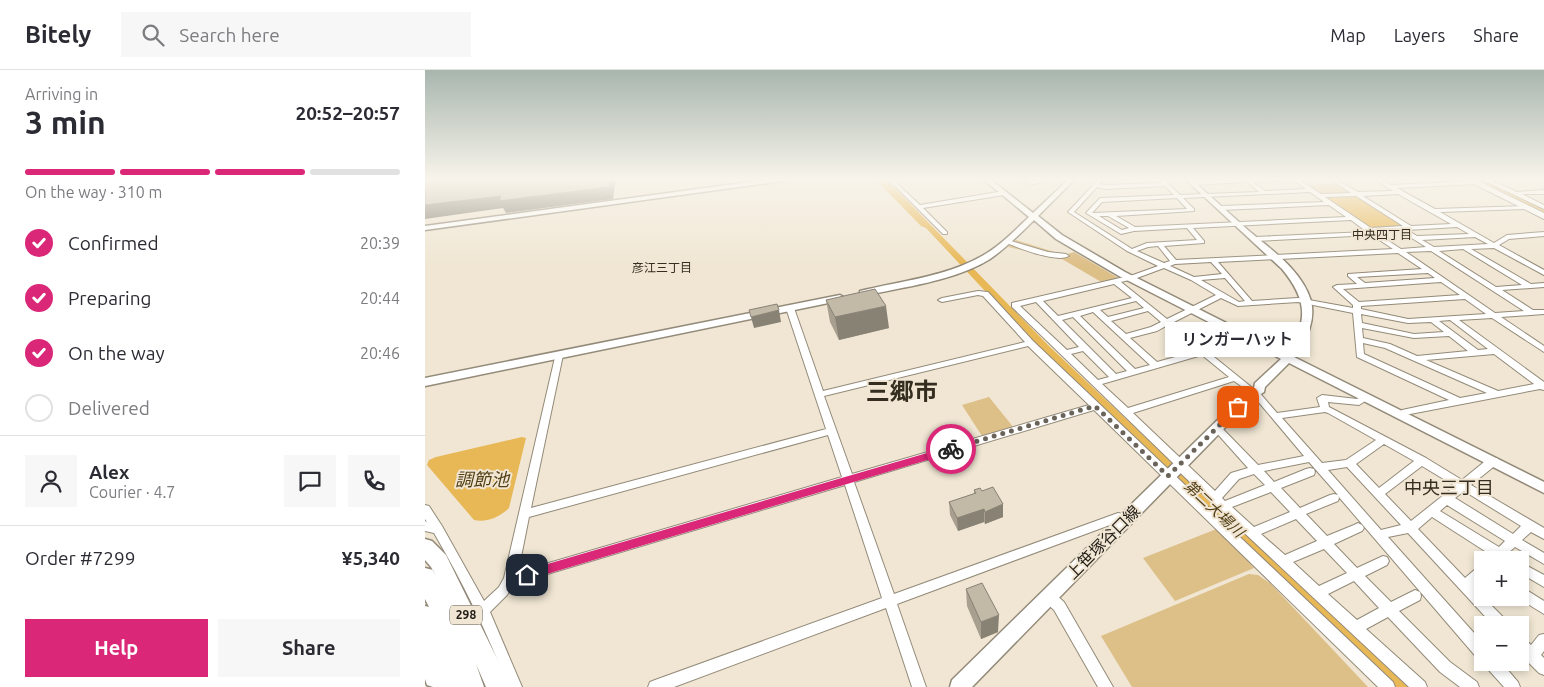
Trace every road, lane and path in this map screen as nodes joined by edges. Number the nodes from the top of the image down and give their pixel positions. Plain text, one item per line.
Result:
1 (573, 208) edge
2 (920, 208) edge
3 (1023, 208) edge
4 (1025, 208) edge
5 (1042, 208) edge
6 (1075, 208) edge
7 (1093, 208) edge
8 (1190, 208) edge
9 (1221, 208) joint
10 (1226, 208) edge
11 (1337, 208) edge
12 (1379, 208) edge
13 (1428, 208) edge
14 (1506, 208) edge
15 (1526, 208) edge
16 (1434, 211) junction
17 (1109, 214) junction
18 (1093, 215) junction
19 (1034, 216) junction
20 (1544, 216) edge
21 (1353, 218) junction
22 (1238, 224) junction
23 (1459, 225) junction
24 (1188, 226) junction
25 (425, 228) edge
26 (1400, 228) junction
27 (1411, 228) junction
28 (1134, 229) junction
29 (1372, 231) junction
30 (1121, 232) junction
31 (945, 233) dead end
32 (1544, 234) edge
33 (1107, 235) junction
34 (1477, 235) junction
35 (1416, 238) junction
36 (1255, 239) junction
37 (1011, 243) dead end
38 (1159, 244) junction
39 (1495, 245) junction
40 (1465, 247) junction
41 (1433, 249) junction
42 (1132, 251) junction
43 (1401, 251) junction
44 (1066, 256) dead end
45 (1274, 257) junction
46 (1214, 261) junction
47 (1174, 262) junction
48 (1164, 266) junction
49 (1206, 269) junction
50 (1542, 270) edge
51 (1429, 271) junction
52 (1227, 276) junction
53 (1132, 278) junction
54 (1193, 279) junction
55 (1443, 280) junction
56 (1116, 282) junction
57 (1363, 285) junction
58 (1544, 285) edge
59 (1529, 286) junction
60 (1494, 289) junction
61 (1221, 295) junction
62 (1467, 297) junction
63 (1137, 299) junction
64 (942, 300) dead end
65 (1039, 300) junction
66 (1306, 301) junction
67 (1250, 303) junction
68 (791, 308) junction
69 (1357, 308) junction
70 (1149, 309) junction
71 (1193, 309) junction
72 (1095, 310) junction
73 (1544, 312) edge
74 (1532, 313) junction
75 (1074, 314) junction
76 (1494, 315) junction
77 (1057, 318) junction
78 (1452, 318) junction
79 (1106, 320) junction
80 (1433, 320) junction
81 (1544, 320) edge
82 (1166, 323) junction
83 (1358, 325) junction
84 (1451, 334) junction
85 (1125, 337) junction
86 (1359, 340) junction
87 (1030, 343) junction
88 (1084, 348) junction
89 (1544, 349) edge
90 (1202, 352) junction
91 (1497, 352) junction
92 (1065, 353) junction
93 (1476, 353) junction
94 (559, 354) junction
95 (1289, 357) junction
96 (1415, 358) junction
97 (1155, 365) junction
98 (1133, 372) junction
99 (1114, 377) junction
100 (1234, 378) junction
101 (425, 382) edge
102 (1096, 383) junction
103 (1544, 386) edge
104 (1253, 392) junction
105 (820, 394) junction
106 (1497, 394) junction
107 (1365, 398) junction
108 (1458, 401) junction
109 (1095, 406) junction
110 (1325, 409) junction
111 (1127, 412) junction
112 (1405, 412) junction
113 (1276, 416) junction
114 (1217, 428) junction
115 (832, 431) junction
116 (1383, 440) junction
117 (1422, 461) junction
118 (1493, 462) junction
119 (1349, 463) junction
120 (1312, 464) junction
121 (1175, 469) junction
122 (1256, 469) junction
123 (849, 479) junction
124 (1544, 482) edge
125 (1463, 485) junction
126 (1273, 487) junction
127 (1544, 488) edge
128 (1378, 494) junction
129 (1333, 498) dead end
130 (1447, 499) junction
131 (1220, 502) junction
132 (425, 509) edge
133 (1432, 511) junction
134 (525, 514) junction
135 (1298, 514) junction
136 (1126, 518) junction
137 (1530, 525) junction
138 (431, 527) edge
139 (1358, 528) dead end
140 (1411, 528) junction
141 (1253, 532) junction
142 (1544, 534) edge
143 (1378, 535) junction
144 (1514, 540) junction
145 (1325, 542) junction
146 (425, 547) edge
147 (1491, 551) edge
148 (1506, 551) edge
149 (425, 552) edge
150 (1544, 559) edge
151 (1284, 561) junction
152 (1383, 561) dead end
153 (1529, 573) edge
154 (1356, 575) junction
155 (425, 577) edge
156 (1474, 578) edge
157 (510, 580) junction
158 (1544, 582) edge
159 (1465, 586) junction
160 (1318, 593) junction
161 (1415, 596) dead end
162 (1049, 597) junction
163 (1529, 598) edge
164 (891, 601) junction
165 (1544, 608) edge
166 (481, 610) junction
167 (1389, 610) junction
168 (425, 616) edge
169 (1493, 616) edge
170 (1356, 627) junction
171 (1544, 640) edge
172 (1474, 644) edge
173 (425, 649) edge
174 (472, 654) tunnel mouth
175 (1531, 656) joint
176 (1544, 668) edge
177 (1499, 671) edge
178 (445, 682) edge
179 (505, 682) edge
180 (473, 687) edge
181 (655, 687) edge
182 (919, 687) edge
183 (959, 687) edge
184 (1106, 687) edge
185 (1388, 687) edge
186 (1420, 687) edge
187 (1472, 687) edge
188 (1513, 687) edge

1 - 25 street
2 - 31 street
3 - 19 street
4 - 19 street
5 - 19 street
6 - 33 street
7 - 18 street
8 - 17 street
9 - 10 street
9 - 22 street, 上笹塚谷口線
11 - 21 street
12 - 27 street
13 - 16 street
14 - 16 street
15 - 20 main road
16 - 23 street
17 - 18 street
17 - 28 street
18 - 30 street
19 - 53 street
19 - 68 street
21 - 22 street
21 - 29 street
22 - 24 street
22 - 36 street, 上笹塚谷口線
23 - 27 street
23 - 34 street
24 - 28 street
24 - 38 street
26 - 27 street
26 - 29 street
26 - 35 street
28 - 30 street
29 - 36 street
29 - 43 street
30 - 33 street
32 - 39 street
33 - 42 street
34 - 35 street
34 - 39 street
35 - 41 street
36 - 45 street, 上笹塚谷口線
37 - 44 street
38 - 42 street
38 - 47 street
39 - 40 street
39 - 50 street
40 - 41 street
40 - 59 street
41 - 43 street
41 - 60 street
42 - 48 street
43 - 45 street
43 - 51 street
45 - 46 street
45 - 66 street, 上笹塚谷口線
46 - 49 street
46 - 52 street
47 - 48 street
47 - 49 street
48 - 53 street
48 - 54 street
49 - 52 street
49 - 54 street
51 - 55 street
51 - 57 street
52 - 67 street
53 - 56 street
53 - 71 street
54 - 61 street
55 - 57 street
55 - 62 street
56 - 63 street
56 - 65 street
57 - 69 street
58 - 59 street
59 - 60 street
60 - 74 street
61 - 67 street
61 - 71 street
62 - 69 street
62 - 76 street
63 - 70 street
63 - 72 street
64 - 87 street
65 - 77 street
65 - 92 street
66 - 67 street
66 - 69 street
66 - 95 street, 上笹塚谷口線
68 - 94 street
68 - 105 street
69 - 80 street
69 - 83 street
70 - 79 street
70 - 82 street
71 - 82 street
71 - 95 street
72 - 75 street
72 - 79 street
73 - 74 street
74 - 76 street
74 - 81 street
75 - 77 street
75 - 98 street
76 - 78 street
76 - 89 street
77 - 88 street
78 - 80 street
78 - 91 street
79 - 85 street
80 - 84 street
82 - 85 street
82 - 90 street
83 - 84 street
83 - 86 street
84 - 93 street
85 - 97 street
86 - 96 street
86 - 108 street
87 - 105 street
87 - 109 street
88 - 92 street
88 - 99 street
90 - 97 street
90 - 100 street
91 - 93 street
91 - 103 street
92 - 102 street
93 - 96 street
94 - 101 street
94 - 134 street
95 - 104 street, 上笹塚谷口線
95 - 107 street
95 - 112 street
96 - 106 street
97 - 98 street
98 - 99 street
99 - 102 street
100 - 104 street
100 - 111 street
102 - 111 street
103 - 106 street
104 - 113 street
104 - 114 street, 上笹塚谷口線
105 - 115 street
106 - 108 street
107 - 110 street
107 - 118 street
108 - 112 street
109 - 121 street
109 - 123 street
110 - 113 street
110 - 116 street
111 - 121 street
112 - 124 street
113 - 120 street
114 - 121 street, 上笹塚谷口線
114 - 122 street
115 - 123 street
115 - 134 street
116 - 117 street
116 - 119 street
117 - 125 street
117 - 128 street
118 - 125 street
118 - 127 street
119 - 120 street
119 - 128 street
120 - 122 street
120 - 126 street
120 - 143 street
121 - 131 street
121 - 136 street, 上笹塚谷口線
121 - 185 street
122 - 126 street
122 - 131 street
123 - 157 street
123 - 164 street
125 - 130 street
125 - 137 street
126 - 131 street
126 - 135 street
128 - 140 street
129 - 135 street
130 - 133 street
130 - 144 street
131 - 141 street
132 - 138 street
133 - 140 street
133 - 147 street
134 - 157 street
135 - 141 street
135 - 145 street
136 - 162 street, 上笹塚谷口線
136 - 164 street
137 - 142 street
137 - 144 street
138 - 166 street
139 - 145 street
140 - 143 street
140 - 159 street
141 - 151 street
143 - 172 street
144 - 148 street
144 - 150 street
145 - 151 street
145 - 154 street
146 - 179 highway, 298
149 - 174 highway, 298
151 - 160 street
152 - 154 street
153 - 158 street
154 - 160 street
154 - 167 street
155 - 180 highway
156 - 159 street
157 - 166 street
159 - 169 street
160 - 170 street
161 - 167 street
162 - 183 street, 上笹塚谷口線
162 - 184 street
163 - 165 street
164 - 181 street
164 - 182 street
166 - 179 street
167 - 170 street
167 - 187 street
168 - 178 highway
170 - 186 street
171 - 175 street
173 - 178 highway
175 - 176 street
177 - 188 street

